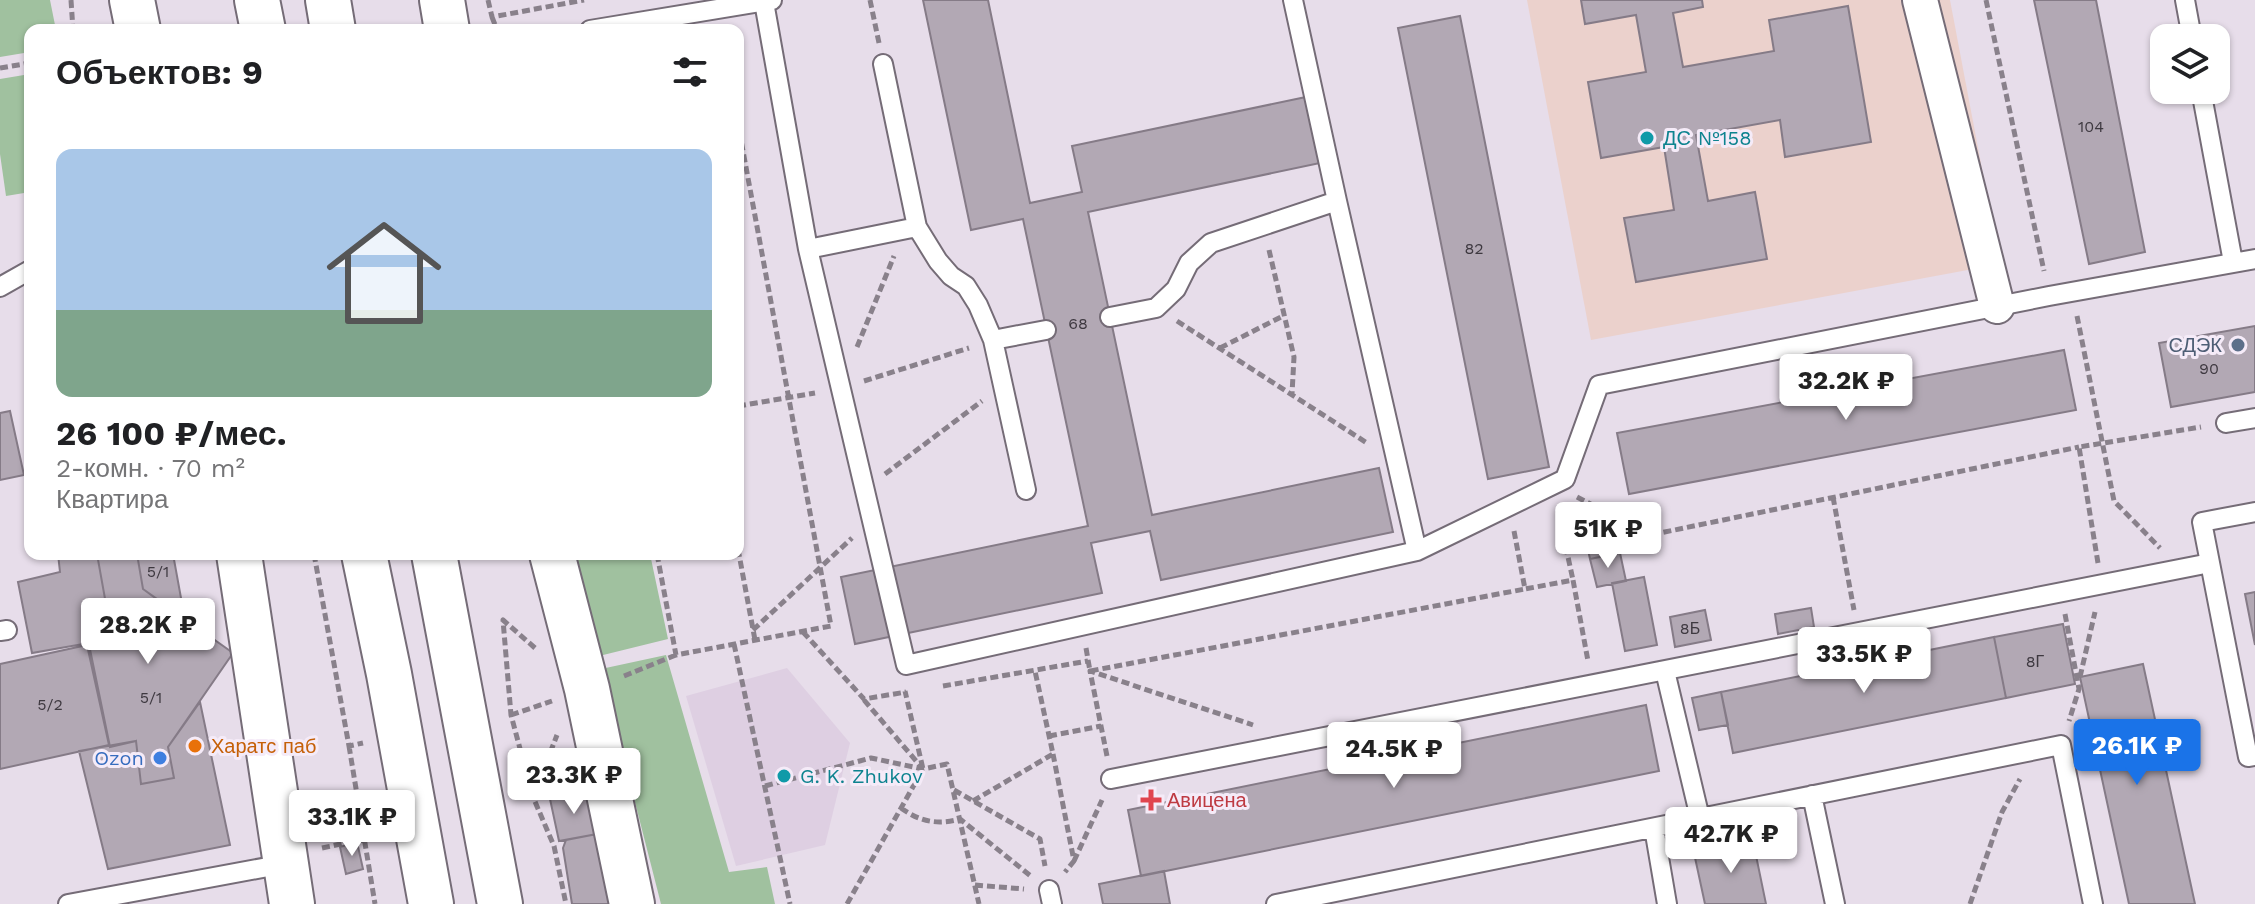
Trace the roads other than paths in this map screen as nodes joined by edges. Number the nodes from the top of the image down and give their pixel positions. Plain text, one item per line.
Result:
1 (132, 0) edge
2 (257, 0) edge
3 (328, 0) edge
4 (442, 0) edge
5 (1293, 0) edge
6 (1920, 0) edge
7 (2185, 0) edge
8 (768, 1) edge
9 (137, 24) edge
10 (262, 24) edge
11 (332, 24) edge
12 (446, 24) edge
13 (627, 24) edge
14 (2189, 24) edge
15 (883, 64) road end
16 (2204, 104) edge
17 (1337, 201) junction
18 (917, 227) junction
19 (808, 249) junction
20 (2255, 259) edge
21 (2233, 262) junction
22 (24, 273) edge
23 (0, 287) edge
24 (1997, 306) junction
25 (1110, 317) dead end
26 (1046, 330) dead end
27 (993, 340) junction
28 (2255, 418) edge
29 (2226, 423) road end
30 (1026, 490) dead end
31 (2255, 512) edge
32 (1417, 551) junction
33 (240, 560) edge
34 (365, 560) edge
35 (435, 560) edge
36 (554, 560) edge
37 (2210, 563) junction
38 (1665, 671) junction
39 (2255, 756) edge
40 (1111, 779) road end
41 (1812, 795) junction
42 (1700, 818) junction
43 (1654, 828) junction
44 (299, 872) edge
45 (68, 904) edge
46 (431, 904) edge
47 (500, 904) edge
48 (632, 904) edge
49 (1276, 904) edge
50 (1667, 904) edge
51 (1835, 904) edge
52 (2093, 904) edge

1 - 9 main road
2 - 10 main road
3 - 11 main road
4 - 12 main road
5 - 17 lane
6 - 24 street
7 - 14 lane
8 - 13 lane
8 - 19 lane
15 - 18 lane
16 - 21 lane
17 - 25 lane
17 - 32 lane
18 - 19 lane
18 - 27 lane
19 - 32 lane
20 - 21 lane
21 - 24 lane
22 - 23 lane
24 - 32 lane
26 - 27 lane
27 - 30 lane
28 - 29 lane
31 - 37 lane
33 - 44 main road
34 - 46 main road
35 - 47 main road
36 - 48 main road
37 - 38 lane
37 - 39 lane
38 - 40 lane
38 - 42 lane
41 - 42 lane
41 - 51 lane
41 - 52 lane
42 - 43 lane
43 - 49 lane
43 - 50 lane
44 - 45 lane

